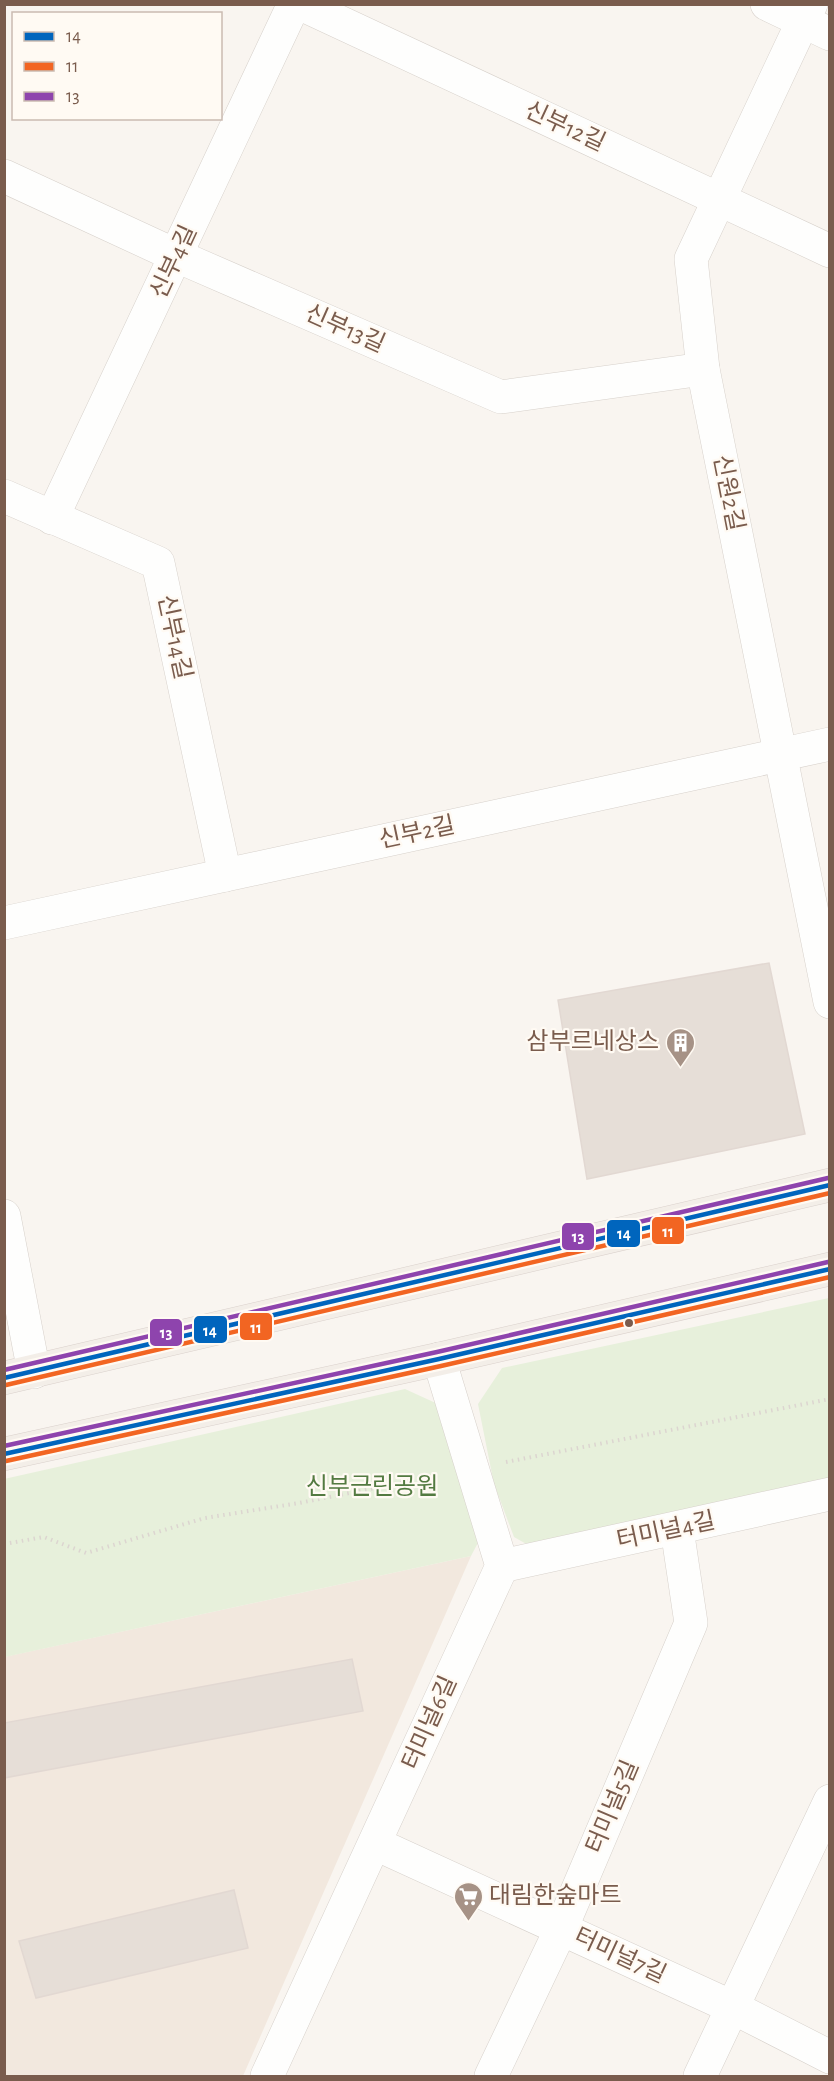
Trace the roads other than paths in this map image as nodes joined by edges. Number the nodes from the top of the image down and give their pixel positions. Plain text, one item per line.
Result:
1 (294, 4) edge
2 (301, 4) edge
3 (767, 4) edge
4 (814, 20) edge
5 (4, 176) edge
6 (718, 198) junction
7 (830, 250) edge
8 (177, 255) junction
9 (703, 369) junction
10 (4, 496) edge
11 (52, 518) junction
12 (830, 744) edge
13 (780, 754) junction
14 (225, 875) junction
15 (4, 923) edge
16 (830, 1002) edge
17 (830, 1185) edge
18 (4, 1216) edge
19 (830, 1269) edge
20 (439, 1359) junction
21 (19, 1375) edge
22 (4, 1454) edge
23 (830, 1494) edge
24 (677, 1529) junction
25 (502, 1566) junction
26 (830, 1801) edge
27 (376, 1844) junction
28 (561, 1929) junction
29 (732, 2007) junction
30 (830, 2057) edge
31 (267, 2076) edge
32 (490, 2076) edge
33 (700, 2076) edge

1 - 8 street, 신부4길
2 - 6 street, 신부12길
3 - 4 street
4 - 6 street, 신원2길
5 - 8 street, 신부13길
6 - 7 street, 신부12길
6 - 9 street, 신원2길
8 - 9 street, 신부13길
8 - 11 street, 신부4길
9 - 13 street, 신원2길
10 - 11 street, 신부14길
11 - 14 street, 신부14길
12 - 13 street, 신부2길
13 - 14 street, 신부2길
13 - 16 street, 신원2길
14 - 15 street, 신부2길
17 - 21 main road
18 - 21 street
19 - 20 main road
20 - 22 main road
20 - 25 street
23 - 24 street, 터미널4길
24 - 25 street, 터미널4길
24 - 28 street, 터미널5길
25 - 27 street, 터미널6길
26 - 29 street
27 - 28 street, 터미널7길
27 - 31 street, 터미널6길
28 - 29 street, 터미널7길
28 - 32 street, 터미널5길
29 - 30 street, 터미널7길
29 - 33 street

